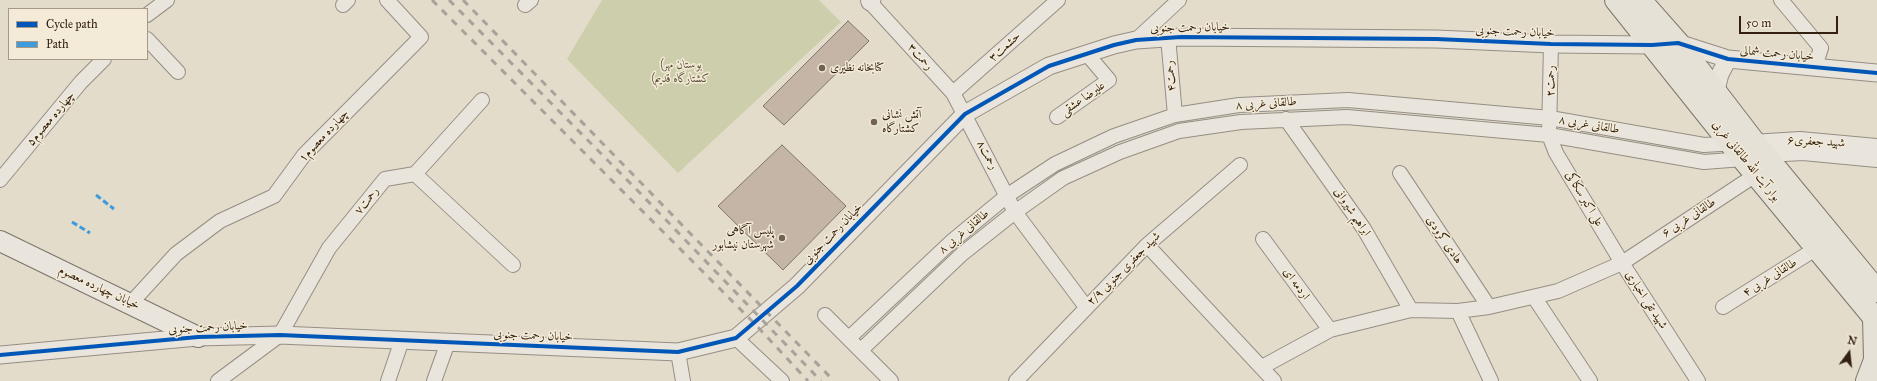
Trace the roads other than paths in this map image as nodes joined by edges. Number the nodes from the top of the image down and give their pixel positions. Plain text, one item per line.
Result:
1 (167, 0) edge
2 (387, 0) edge
3 (1058, 0) edge
4 (1179, 0) edge
5 (1616, 0) edge
6 (1782, 0) edge
7 (870, 1) edge
8 (1642, 1) edge
9 (148, 14) edge
10 (1168, 37) junction
11 (148, 40) edge
12 (1136, 40) junction
13 (1551, 44) junction
14 (1678, 44) junction
15 (1652, 45) junction
16 (1087, 54) junction
17 (1728, 59) junction
18 (103, 60) edge
19 (1815, 68) junction
20 (178, 72) dead end
21 (1877, 73) edge
22 (953, 94) junction
23 (1718, 96) junction
24 (482, 100) dead end
25 (965, 114) junction
26 (1174, 115) junction
27 (1057, 117) dead end
28 (1550, 118) junction
29 (1286, 119) junction
30 (1142, 126) junction
31 (1549, 135) junction
32 (1148, 142) junction
33 (1877, 146) edge
34 (1750, 154) junction
35 (1877, 160) edge
36 (1240, 165) dead end
37 (1400, 173) dead end
38 (415, 174) junction
39 (0, 180) edge
40 (1008, 195) junction
41 (1015, 212) junction
42 (1262, 239) dead end
43 (0, 241) edge
44 (1147, 245) junction
45 (1817, 248) junction
46 (1622, 263) junction
47 (513, 265) dead end
48 (1877, 292) edge
49 (1534, 297) junction
50 (131, 303) junction
51 (1086, 307) junction
52 (1489, 307) junction
53 (1723, 307) dead end
54 (1411, 310) junction
55 (1458, 311) junction
56 (825, 315) dead end
57 (1875, 319) edge
58 (1330, 330) junction
59 (280, 335) junction
60 (198, 337) junction
61 (736, 338) junction
62 (849, 338) junction
63 (402, 340) junction
64 (448, 342) junction
65 (861, 350) junction
66 (678, 352) junction
67 (0, 356) edge
68 (1262, 367) junction
69 (218, 381) edge
70 (388, 381) edge
71 (434, 381) edge
72 (683, 381) edge
73 (782, 381) edge
74 (892, 381) edge
75 (1016, 381) edge
76 (1274, 381) edge
77 (1491, 381) edge
78 (1590, 381) edge
79 (1698, 381) edge
80 (1868, 381) edge

1 - 9 street
2 - 50 street, چهارده معصوم۱
3 - 22 street, حشمت۳
4 - 12 street
5 - 15 main road, بوار آیت الله طالقانی غربی
6 - 19 street
7 - 22 street, رحمت۳
8 - 14 main road, بوار آیت الله طالقانی غربی
10 - 12 street, خیابان رحمت جنوبی
10 - 13 street, خیابان رحمت جنوبی
10 - 26 street, رحمت۴
11 - 20 street
12 - 16 street, خیابان رحمت جنوبی
13 - 15 street, خیابان رحمت جنوبی
13 - 28 street, رحمت۲
14 - 15 street, خیابان رحمت شمالی
14 - 17 street, خیابان رحمت شمالی
14 - 23 main road, بوار آیت الله طالقانی غربی
15 - 34 main road, بوار آیت الله طالقانی غربی
16 - 25 street, خیابان رحمت جنوبی
16 - 27 street, علیرضا عشقی
17 - 19 street, خیابان رحمت شمالی
17 - 23 street
18 - 39 street, چهارده معصوم۵
19 - 21 street, خیابان رحمت شمالی
22 - 25 street, رحمت۳
23 - 34 main road, بوار آیت الله طالقانی غربی
24 - 38 street
25 - 40 street, رحمت۸
25 - 61 street, خیابان رحمت جنوبی
26 - 28 street, طالقانی غربی ۸
26 - 30 street, طالقانی غربی ۸
28 - 31 street, رحمت۲
28 - 34 street, طالقانی غربی ۸
29 - 31 street, طالقانی غربی ۸
29 - 32 street, طالقانی غربی ۸
29 - 54 street, ابراهیم شیروانی
30 - 32 street
30 - 40 street, طالقانی غربی ۸
31 - 34 street, طالقانی غربی ۸
31 - 46 street, علی اکبر سکاکی
32 - 41 street, طالقانی غربی ۸
33 - 34 street, شهید جعفری۶
34 - 35 street, شهید جعفری۶
34 - 45 main road, بوار آیت الله طالقانی غربی
34 - 46 street, طالقانی غربی ۶
34 - 48 main road, بوار آیت الله طالقانی غربی
36 - 44 street, شهید جعفری جنوبی ۲/۹
37 - 52 street, هادی کرودی
38 - 47 street
38 - 59 street, رحمت۷
40 - 41 street, رحمت۸
40 - 62 street, طالقانی غربی ۸
41 - 51 street, رحمت۸
41 - 65 street, طالقانی غربی ۸
42 - 58 street, اردمه ای
43 - 50 main road, خیابان چهارده معصوم
44 - 51 street, شهید جعفری جنوبی ۲/۹
44 - 68 street
45 - 53 street, طالقانی غربی ۴
45 - 57 main road, بوار آیت الله طالقانی غربی
46 - 49 street, طالقانی غربی ۶
46 - 79 street, شهید تقی اخباری
49 - 52 street, طالقانی غربی ۶
49 - 78 street
50 - 60 main road, خیابان چهارده معصوم
51 - 75 street, شهید جعفری جنوبی ۲/۹
52 - 55 street, طالقانی غربی ۶
54 - 55 street, طالقانی غربی ۶
54 - 58 street, طالقانی غربی ۶
55 - 77 street
56 - 62 street
57 - 80 main road
58 - 68 street, طالقانی غربی ۶
59 - 60 street, خیابان رحمت جنوبی
59 - 63 street, خیابان رحمت جنوبی
59 - 69 street
60 - 67 street, خیابان رحمت جنوبی
61 - 66 street, خیابان رحمت جنوبی
61 - 73 street
62 - 65 street
63 - 64 street, خیابان رحمت جنوبی
63 - 70 street
64 - 66 street, خیابان رحمت جنوبی
64 - 71 street
65 - 74 street
66 - 72 street
68 - 76 street

